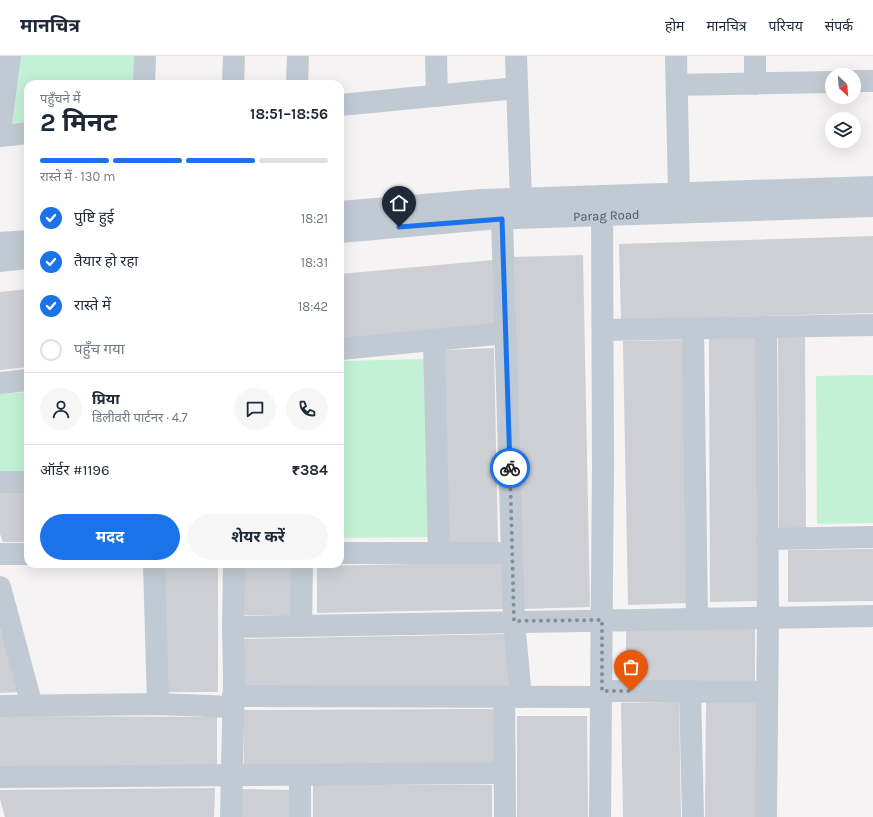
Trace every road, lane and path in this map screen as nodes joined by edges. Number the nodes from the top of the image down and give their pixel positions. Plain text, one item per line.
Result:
1 (10, 56) edge
2 (145, 56) edge
3 (234, 56) edge
4 (298, 56) edge
5 (436, 56) edge
6 (516, 56) edge
7 (676, 56) edge
8 (755, 56) edge
9 (144, 80) edge
10 (233, 80) edge
11 (297, 80) edge
12 (861, 81) edge
13 (873, 81) edge
14 (825, 82) edge
15 (755, 84) junction
16 (677, 85) junction
17 (517, 88) junction
18 (437, 96) junction
19 (344, 105) edge
20 (0, 131) edge
21 (24, 133) edge
22 (0, 136) edge
23 (873, 187) edge
24 (679, 193) junction
25 (521, 199) junction
26 (602, 206) junction
27 (873, 206) edge
28 (344, 212) edge
29 (502, 219) junction
30 (344, 232) edge
31 (24, 240) edge
32 (0, 243) edge
33 (24, 258) edge
34 (0, 261) edge
35 (873, 326) edge
36 (766, 327) junction
37 (693, 329) junction
38 (603, 330) junction
39 (505, 333) junction
40 (434, 340) junction
41 (344, 349) edge
42 (24, 380) edge
43 (0, 383) edge
44 (0, 482) edge
45 (24, 482) edge
46 (873, 537) edge
47 (767, 538) junction
48 (344, 553) edge
49 (439, 553) junction
50 (512, 553) junction
51 (0, 554) edge
52 (24, 554) edge
53 (154, 568) edge
54 (234, 568) edge
55 (302, 568) edge
56 (0, 587) edge
57 (873, 616) edge
58 (768, 618) junction
59 (697, 619) junction
60 (602, 620) junction
61 (514, 621) junction
62 (301, 626) junction
63 (233, 627) junction
64 (690, 692) junction
65 (767, 692) junction
66 (601, 694) junction
67 (512, 697) junction
68 (233, 702) junction
69 (158, 704) junction
70 (0, 706) edge
71 (32, 706) junction
72 (504, 773) junction
73 (231, 775) junction
74 (300, 776) junction
75 (0, 777) edge
76 (231, 817) edge
77 (300, 817) edge
78 (505, 817) edge
79 (600, 817) edge
80 (693, 817) edge
81 (766, 817) edge

1 - 20 street
2 - 9 street
3 - 10 street
4 - 11 street
5 - 18 street
6 - 17 street
7 - 16 street
8 - 15 street
12 - 13 street
14 - 15 street
15 - 16 street
16 - 24 street
17 - 18 street
17 - 25 street
18 - 19 street
21 - 22 street
23 - 24 street, Parag Road
24 - 26 street, Parag Road
25 - 26 street, Parag Road
25 - 28 street, Parag Road
26 - 27 street, Parag Road
26 - 29 street, Parag Road
26 - 38 street
29 - 30 street, Parag Road
29 - 39 street
31 - 32 street
33 - 34 street
35 - 36 street
36 - 37 street
36 - 47 street
37 - 38 street
37 - 59 street
38 - 60 street
39 - 40 street
39 - 50 street
40 - 41 street
40 - 49 street
42 - 43 street
44 - 45 street
46 - 47 street
47 - 58 street
48 - 49 street
49 - 50 street
50 - 61 street
51 - 52 street
53 - 69 street
54 - 63 street
55 - 62 street
56 - 71 street
57 - 58 street
58 - 59 street
58 - 65 street
59 - 60 street
60 - 61 street
60 - 66 street
61 - 62 street
61 - 67 street
62 - 63 street
63 - 68 street
64 - 65 street
64 - 66 street
64 - 80 street
65 - 81 street
66 - 67 street
66 - 79 street
67 - 68 street
67 - 72 street
68 - 69 street
68 - 73 street
69 - 71 street
70 - 71 street
72 - 74 street
72 - 78 street
73 - 74 street
73 - 75 street
73 - 76 street
74 - 77 street

